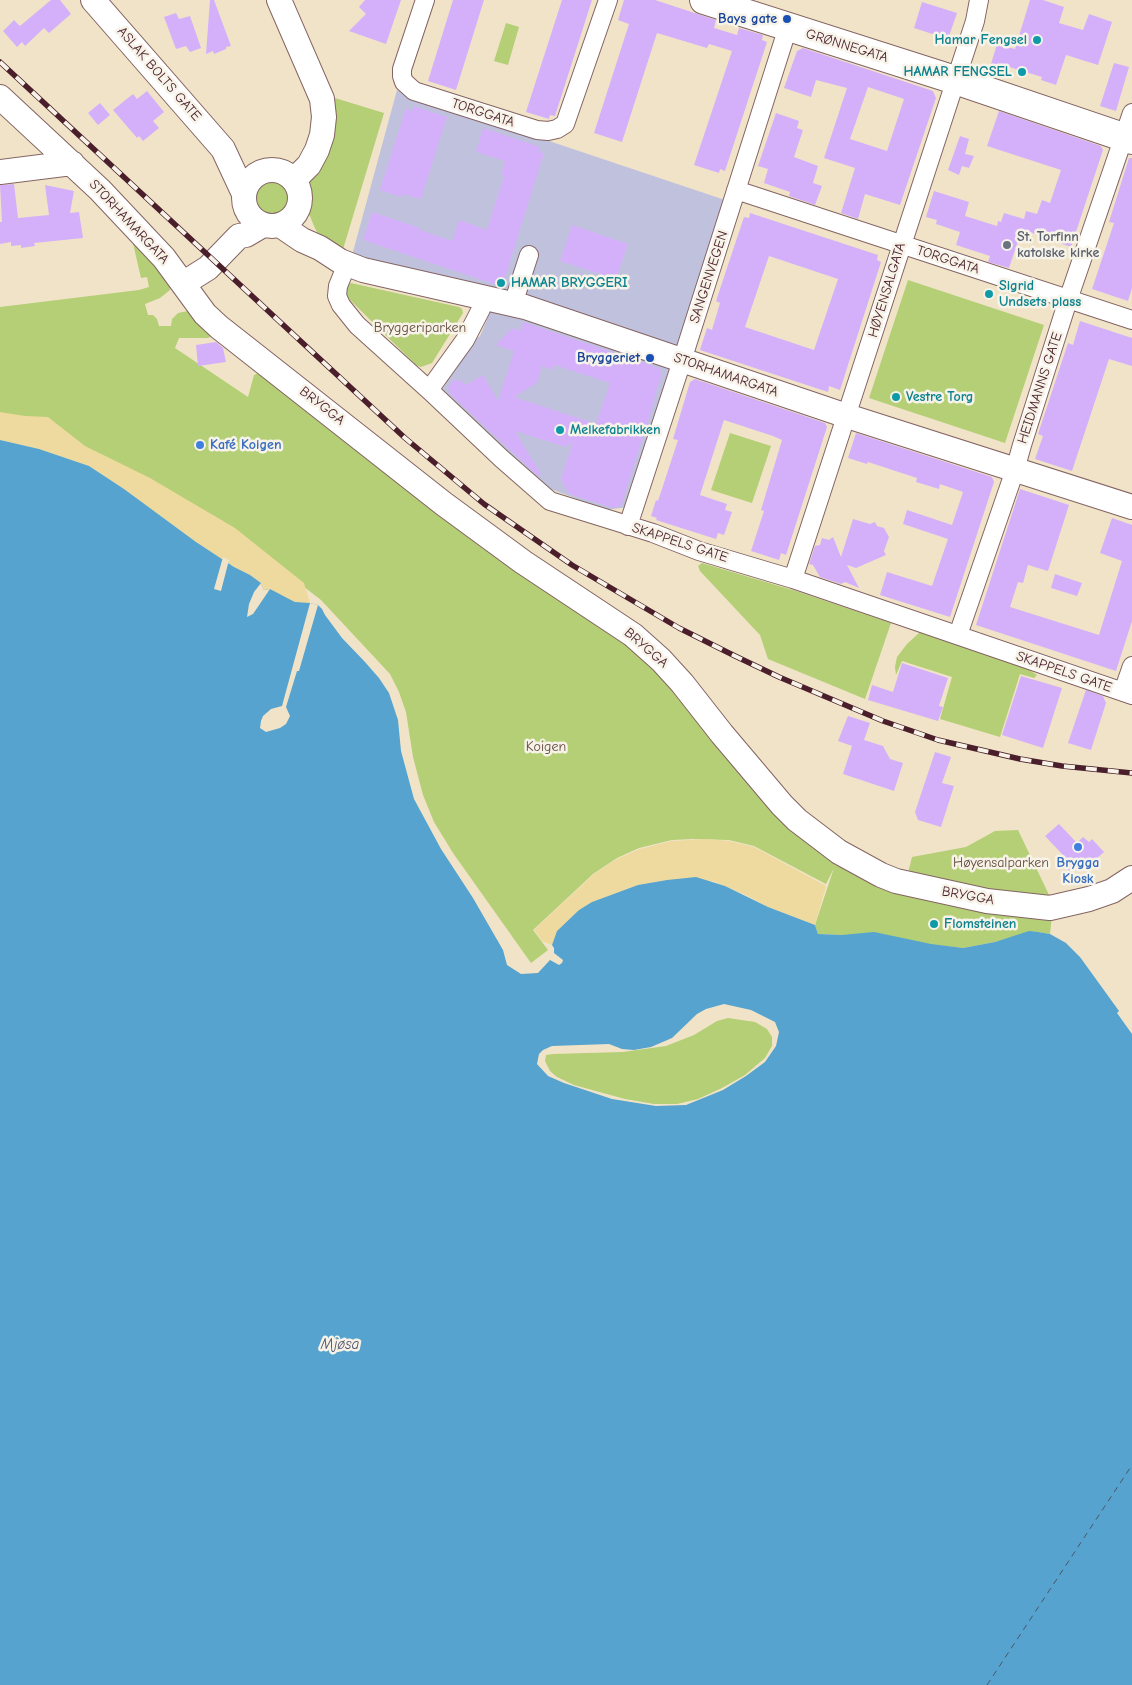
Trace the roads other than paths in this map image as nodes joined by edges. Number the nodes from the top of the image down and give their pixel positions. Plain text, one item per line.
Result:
1 (93, 0) edge
2 (279, 0) edge
3 (425, 0) edge
4 (608, 0) edge
5 (704, 0) edge
6 (979, 0) edge
7 (788, 27) junction
8 (955, 80) junction
9 (0, 97) edge
10 (1130, 130) edge
11 (223, 149) junction
12 (72, 163) junction
13 (0, 172) edge
14 (264, 172) junction
15 (294, 180) junction
16 (736, 190) junction
17 (299, 206) junction
18 (259, 214) junction
19 (901, 245) junction
20 (320, 248) junction
21 (529, 255) dead end
22 (347, 264) junction
23 (184, 283) junction
24 (483, 297) junction
25 (1068, 300) junction
26 (513, 304) junction
27 (1132, 320) edge
28 (682, 360) junction
29 (429, 390) junction
30 (847, 416) junction
31 (1015, 470) junction
32 (1132, 507) edge
33 (628, 526) junction
34 (793, 579) junction
35 (958, 635) junction
36 (1132, 666) edge
37 (1127, 693) edge
38 (1132, 878) edge

1 - 11 main road, ASLAK BOLTS GATE
2 - 15 main road
3 - 4 street, TORGGATA
5 - 7 main road, GRØNNEGATA
6 - 8 street, HØYENSALGATA
7 - 8 main road, GRØNNEGATA
7 - 16 street, SANGENVEGEN
8 - 10 main road, GRØNNEGATA
8 - 19 street, HØYENSALGATA
9 - 12 main road, STORHAMARGATA
10 - 25 street, HEIDMANNS GATE
11 - 14 main road, ASLAK BOLTS GATE
11 - 18 main road, ASLAK BOLTS GATE
12 - 13 main road
12 - 23 main road, STORHAMARGATA
14 - 15 main road
14 - 18 main road
15 - 17 main road
16 - 19 street, TORGGATA
16 - 28 street, SANGENVEGEN
17 - 18 main road
17 - 20 main road
18 - 20 main road, STORHAMARGATA
18 - 23 main road
19 - 25 street, TORGGATA
19 - 30 street, HØYENSALGATA
20 - 22 main road, STORHAMARGATA
21 - 26 street
22 - 24 main road, STORHAMARGATA
22 - 29 street, SKAPPELS GATE
23 - 38 main road, BRYGGA
24 - 26 main road, STORHAMARGATA
24 - 29 street
25 - 27 street, TORGGATA
25 - 31 street, HEIDMANNS GATE
26 - 28 main road, STORHAMARGATA
28 - 30 main road, STORHAMARGATA
28 - 33 street, SANGENVEGEN
29 - 33 street, SKAPPELS GATE
30 - 31 main road, STORHAMARGATA
30 - 34 street, HØYENSALGATA
31 - 32 main road, STORHAMARGATA
31 - 35 street, HEIDMANNS GATE
33 - 34 street, SKAPPELS GATE
34 - 35 street, SKAPPELS GATE
35 - 37 street, SKAPPELS GATE
36 - 37 street

